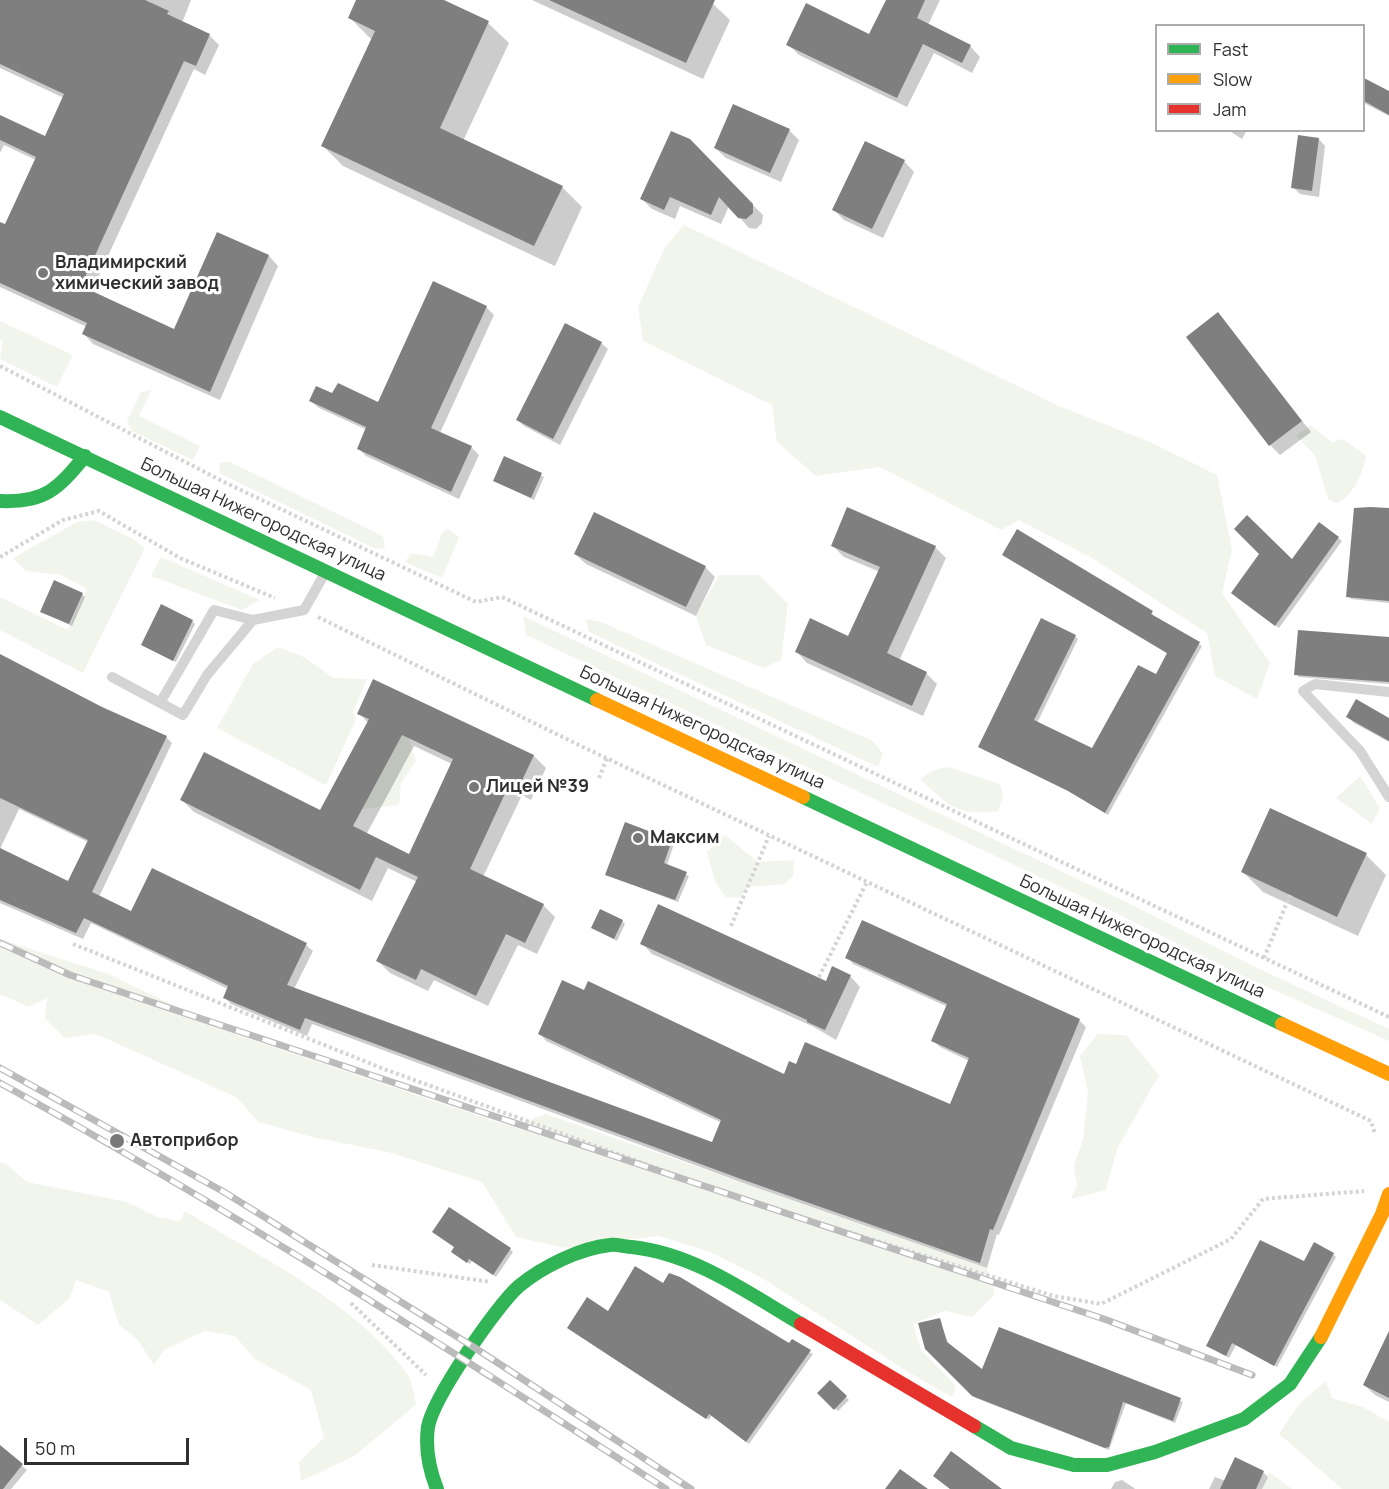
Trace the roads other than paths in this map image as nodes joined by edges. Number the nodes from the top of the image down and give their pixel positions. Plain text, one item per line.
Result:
1 (0, 417) edge
2 (85, 456) junction
3 (0, 501) edge
4 (327, 570) junction
5 (253, 620) junction
6 (112, 677) dead end
7 (1389, 692) edge
8 (160, 703) junction
9 (1389, 797) edge
10 (1389, 1074) edge
11 (1389, 1194) edge
12 (437, 1489) edge

1 - 2 main road, Большая Нижегородская улица
2 - 3 main road
2 - 4 main road, Большая Нижегородская улица
4 - 5 lane
4 - 10 main road, Большая Нижегородская улица
5 - 8 lane
5 - 8 lane
6 - 8 lane
7 - 9 lane
11 - 12 main road

